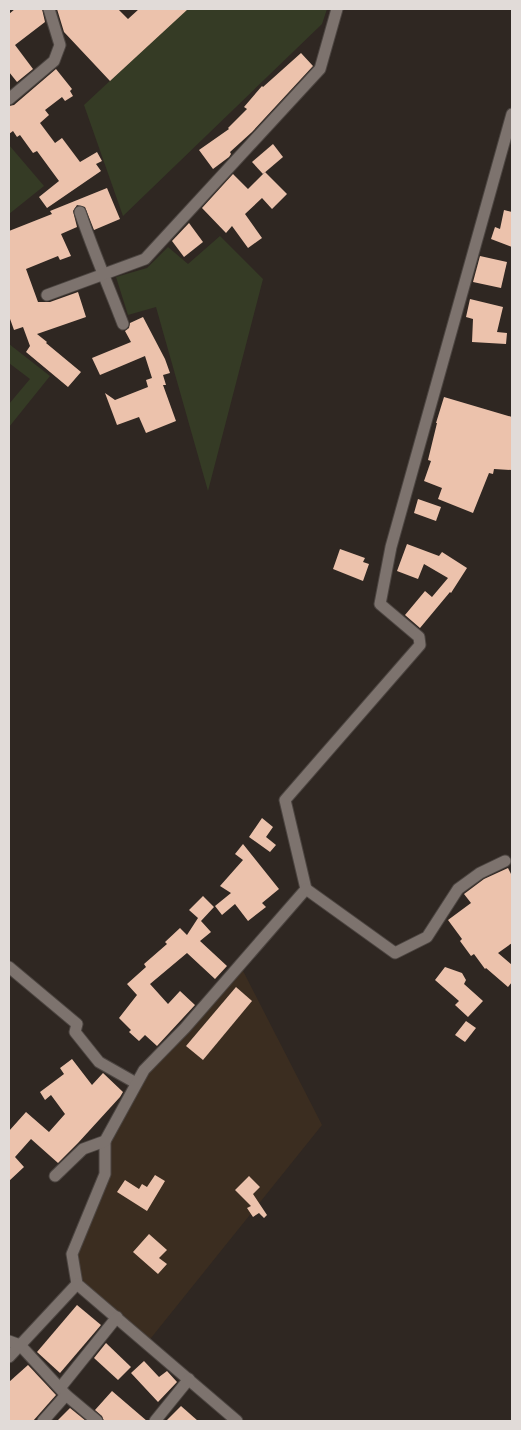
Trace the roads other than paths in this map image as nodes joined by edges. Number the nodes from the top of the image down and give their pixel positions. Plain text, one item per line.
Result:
1 (49, 9) edge
2 (337, 9) edge
3 (9, 99) edge
4 (512, 114) edge
5 (80, 212) dead end
6 (104, 274) junction
7 (47, 295) dead end
8 (123, 324) dead end
9 (506, 860) dead end
10 (306, 889) junction
11 (9, 968) edge
12 (136, 1083) junction
13 (105, 1141) junction
14 (55, 1176) dead end
15 (77, 1284) junction
16 (118, 1317) junction
17 (9, 1342) edge
18 (20, 1345) junction
19 (9, 1357) edge
20 (189, 1379) junction
21 (63, 1391) junction
22 (43, 1421) edge
23 (97, 1421) edge
24 (155, 1421) edge
25 (237, 1421) edge

1 - 3 street
2 - 6 street
4 - 10 street
5 - 6 street
6 - 7 street
6 - 8 street
9 - 10 street
10 - 12 street
11 - 12 street
12 - 13 street
13 - 14 street
13 - 15 street
15 - 16 street
15 - 18 street
16 - 20 street
16 - 21 street
17 - 18 street
18 - 19 street
18 - 21 street
20 - 24 street
20 - 25 street
21 - 22 street
21 - 23 street

